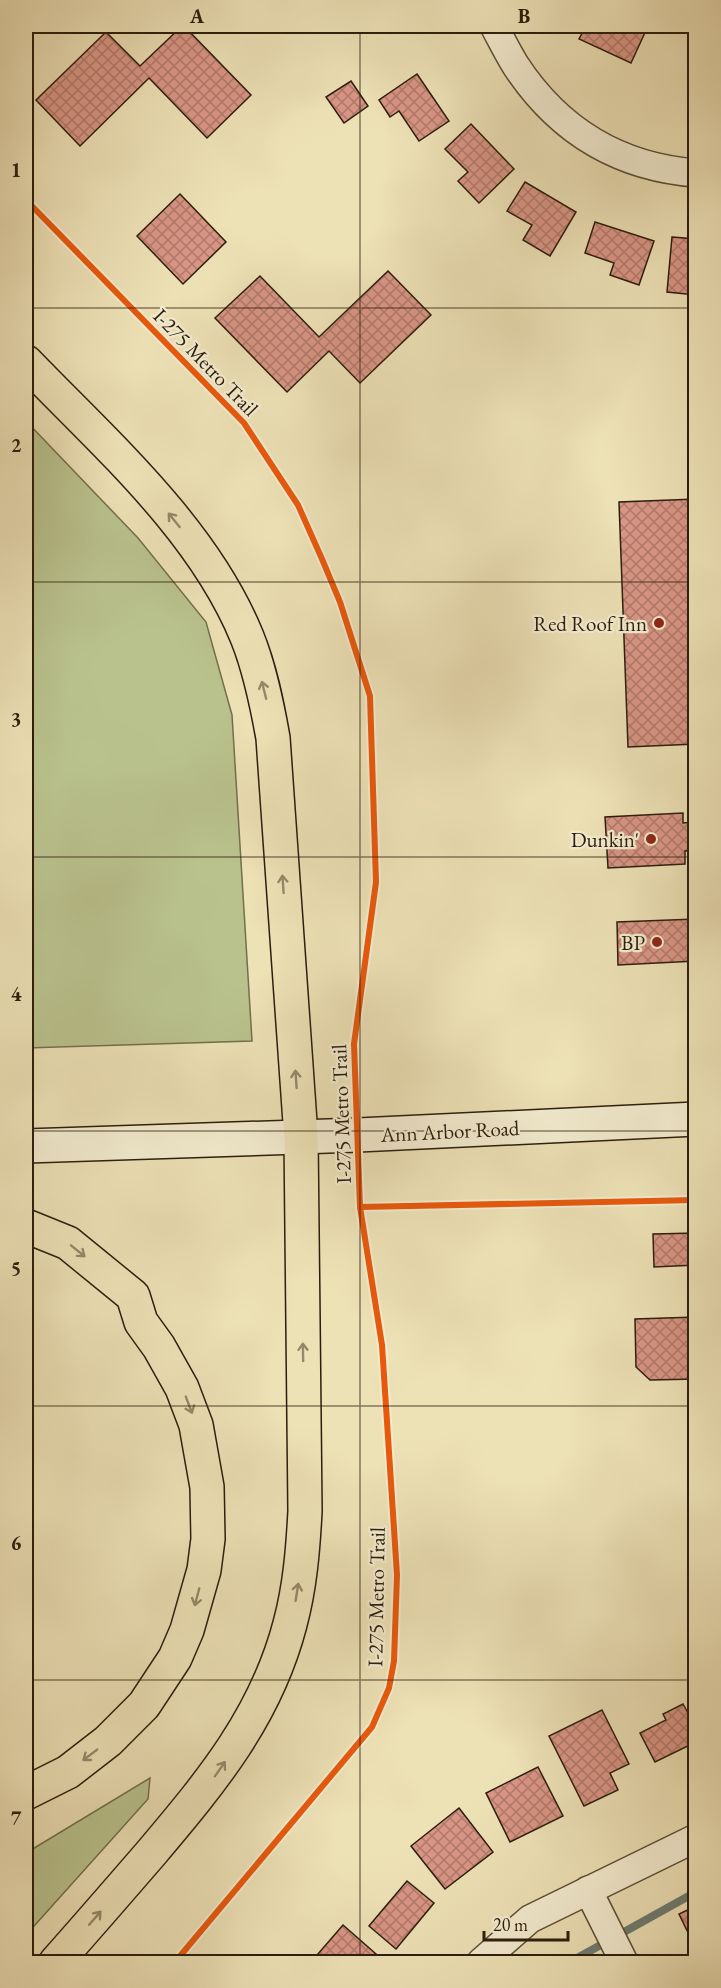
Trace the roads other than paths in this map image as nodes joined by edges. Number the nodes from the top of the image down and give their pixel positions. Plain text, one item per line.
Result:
1 (494, 26) edge
2 (696, 173) edge
3 (26, 362) edge
4 (696, 1119) edge
5 (300, 1137) junction
6 (26, 1146) edge
7 (26, 1226) edge
8 (26, 1793) edge
9 (696, 1838) edge
10 (588, 1890) junction
11 (56, 1962) edge
12 (481, 1962) edge
13 (624, 1962) edge

1 - 2 street
5 -> 3 highway
4 - 5 main road, Ann Arbor Road
5 - 6 main road, Ann Arbor Road
11 -> 5 highway
7 -> 8 highway
9 - 10 street
10 - 12 street
10 - 13 street

